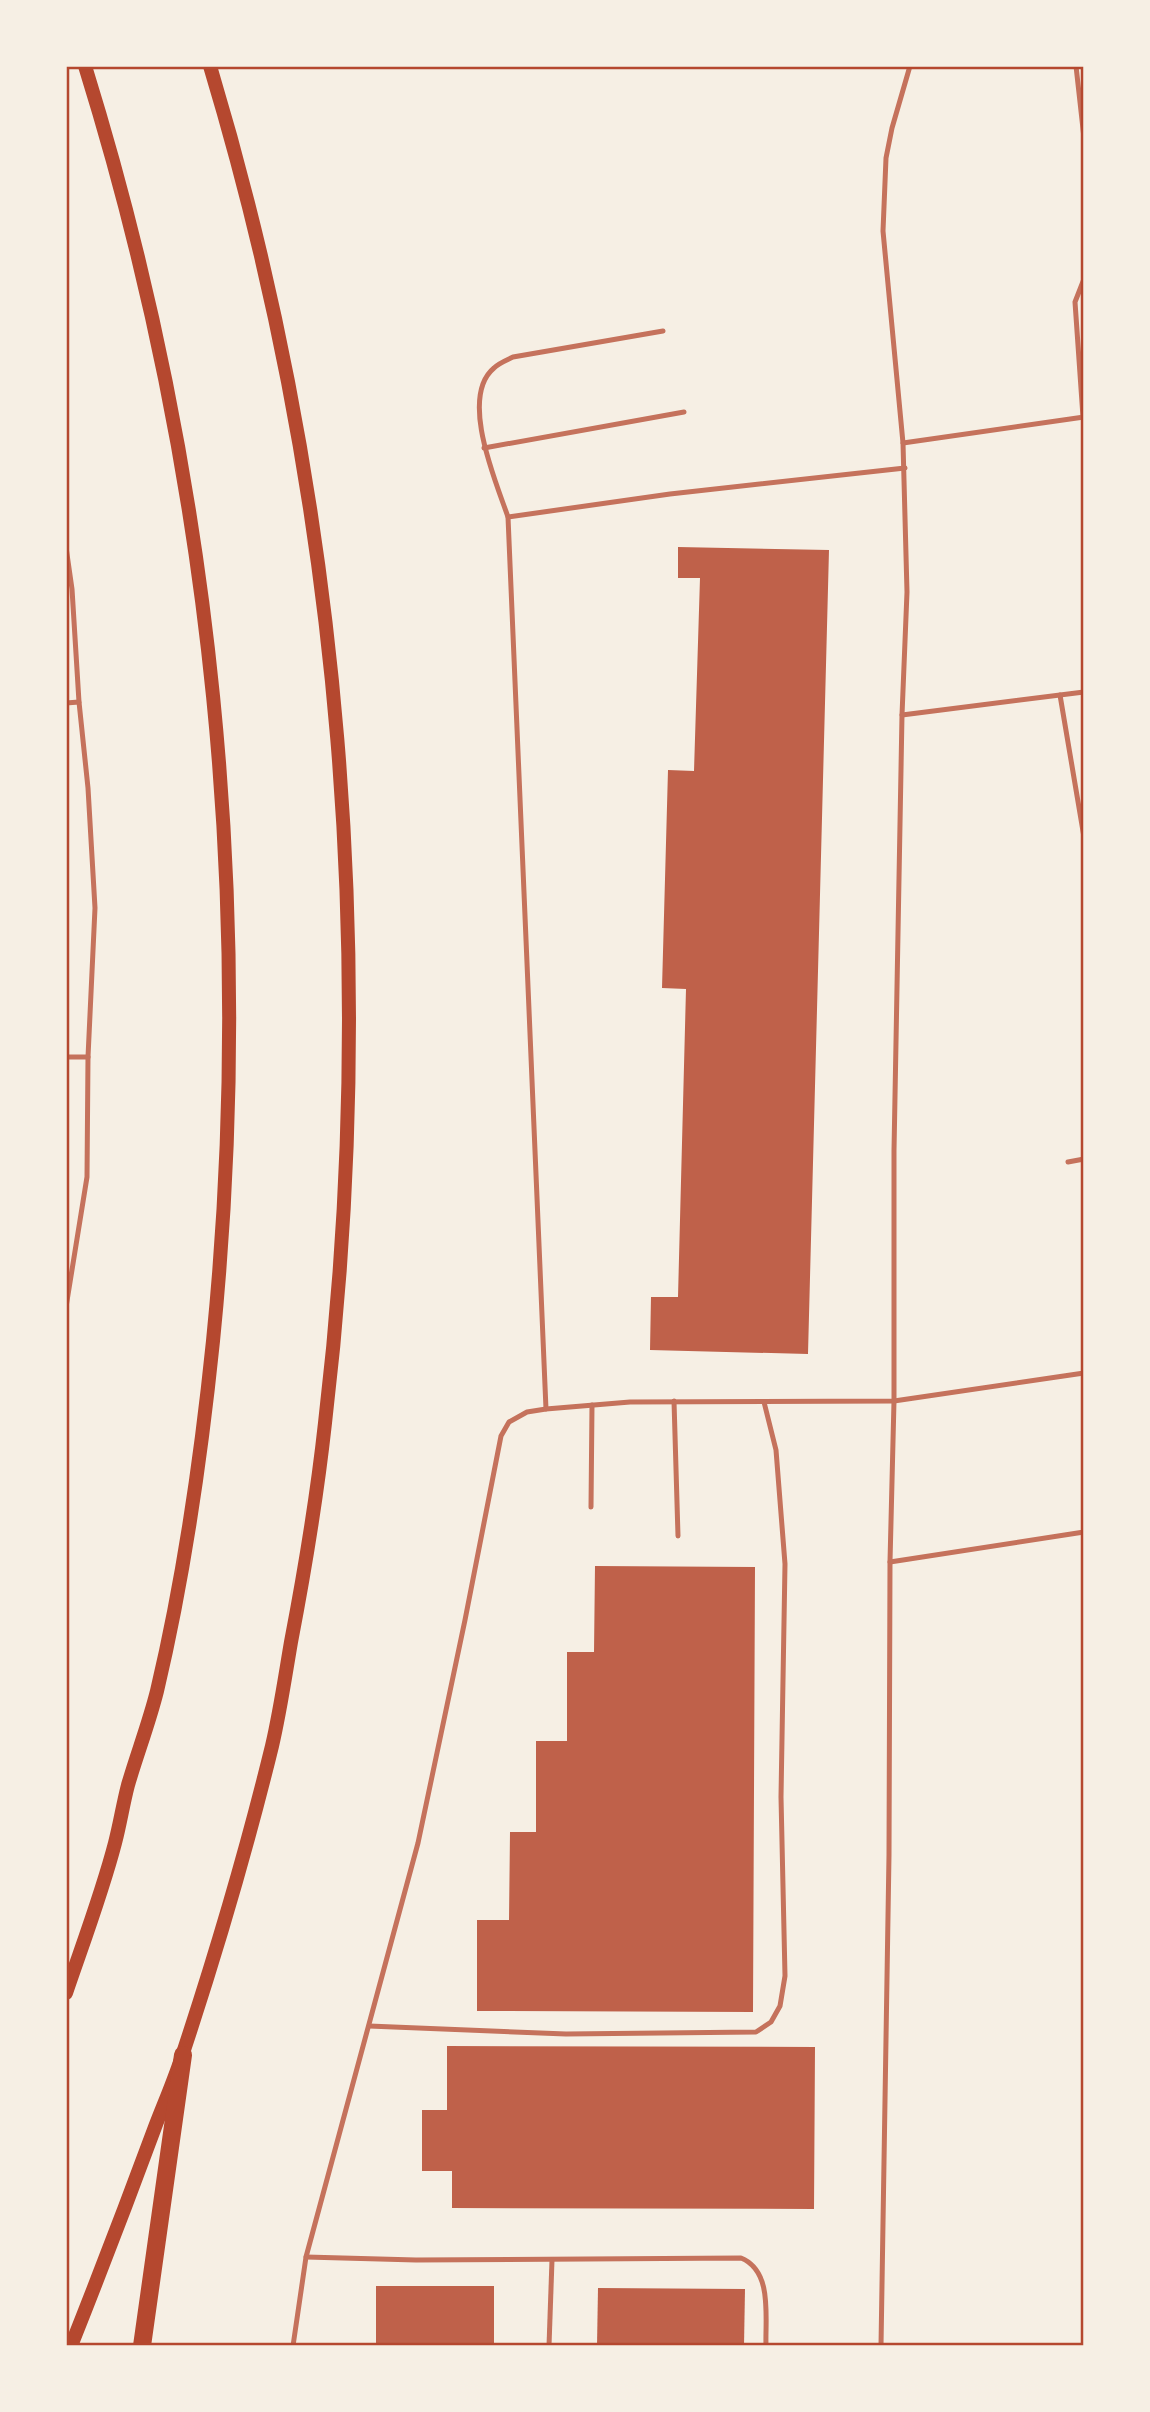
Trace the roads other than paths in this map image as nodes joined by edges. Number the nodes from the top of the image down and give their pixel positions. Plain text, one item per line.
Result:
1 (85, 66) edge
2 (210, 66) edge
3 (910, 66) edge
4 (1076, 66) edge
5 (1083, 138) edge
6 (1083, 279) edge
7 (663, 331) dead end
8 (684, 412) dead end
9 (1083, 417) edge
10 (903, 443) junction
11 (484, 448) junction
12 (905, 468) junction
13 (508, 517) junction
14 (66, 547) edge
15 (1083, 692) edge
16 (1060, 695) junction
17 (79, 702) junction
18 (66, 703) edge
19 (902, 715) junction
20 (1083, 837) edge
21 (66, 1057) edge
22 (88, 1057) junction
23 (1083, 1159) edge
24 (1068, 1162) dead end
25 (66, 1307) edge
26 (1083, 1373) edge
27 (674, 1401) junction
28 (894, 1401) junction
29 (764, 1402) junction
30 (592, 1405) junction
31 (546, 1409) junction
32 (591, 1507) dead end
33 (1083, 1532) edge
34 (678, 1536) dead end
35 (890, 1562) junction
36 (66, 1993) edge
37 (369, 2026) junction
38 (183, 2055) junction
39 (306, 2257) junction
40 (552, 2260) junction
41 (71, 2346) edge
42 (142, 2346) edge
43 (293, 2346) edge
44 (549, 2346) edge
45 (766, 2346) edge
46 (881, 2346) edge

1 - 36 main road
2 - 38 main road
3 - 10 lane
4 - 5 lane
6 - 9 lane
7 - 11 lane
8 - 11 lane
9 - 10 lane
10 - 12 lane
11 - 13 lane
12 - 13 lane
12 - 19 lane
13 - 31 lane
14 - 17 lane
15 - 16 lane
16 - 19 lane
16 - 20 lane
17 - 18 lane
17 - 22 lane
19 - 28 lane
21 - 22 lane
22 - 25 lane
23 - 24 lane
26 - 28 lane
27 - 29 lane
27 - 30 lane
27 - 34 lane
28 - 29 lane
28 - 35 lane
29 - 37 lane
30 - 31 lane
30 - 32 lane
31 - 37 lane
33 - 35 lane
35 - 46 lane
37 - 39 lane
38 - 41 main road
38 - 42 main road
39 - 40 lane
39 - 43 lane
40 - 44 lane
40 - 45 lane

